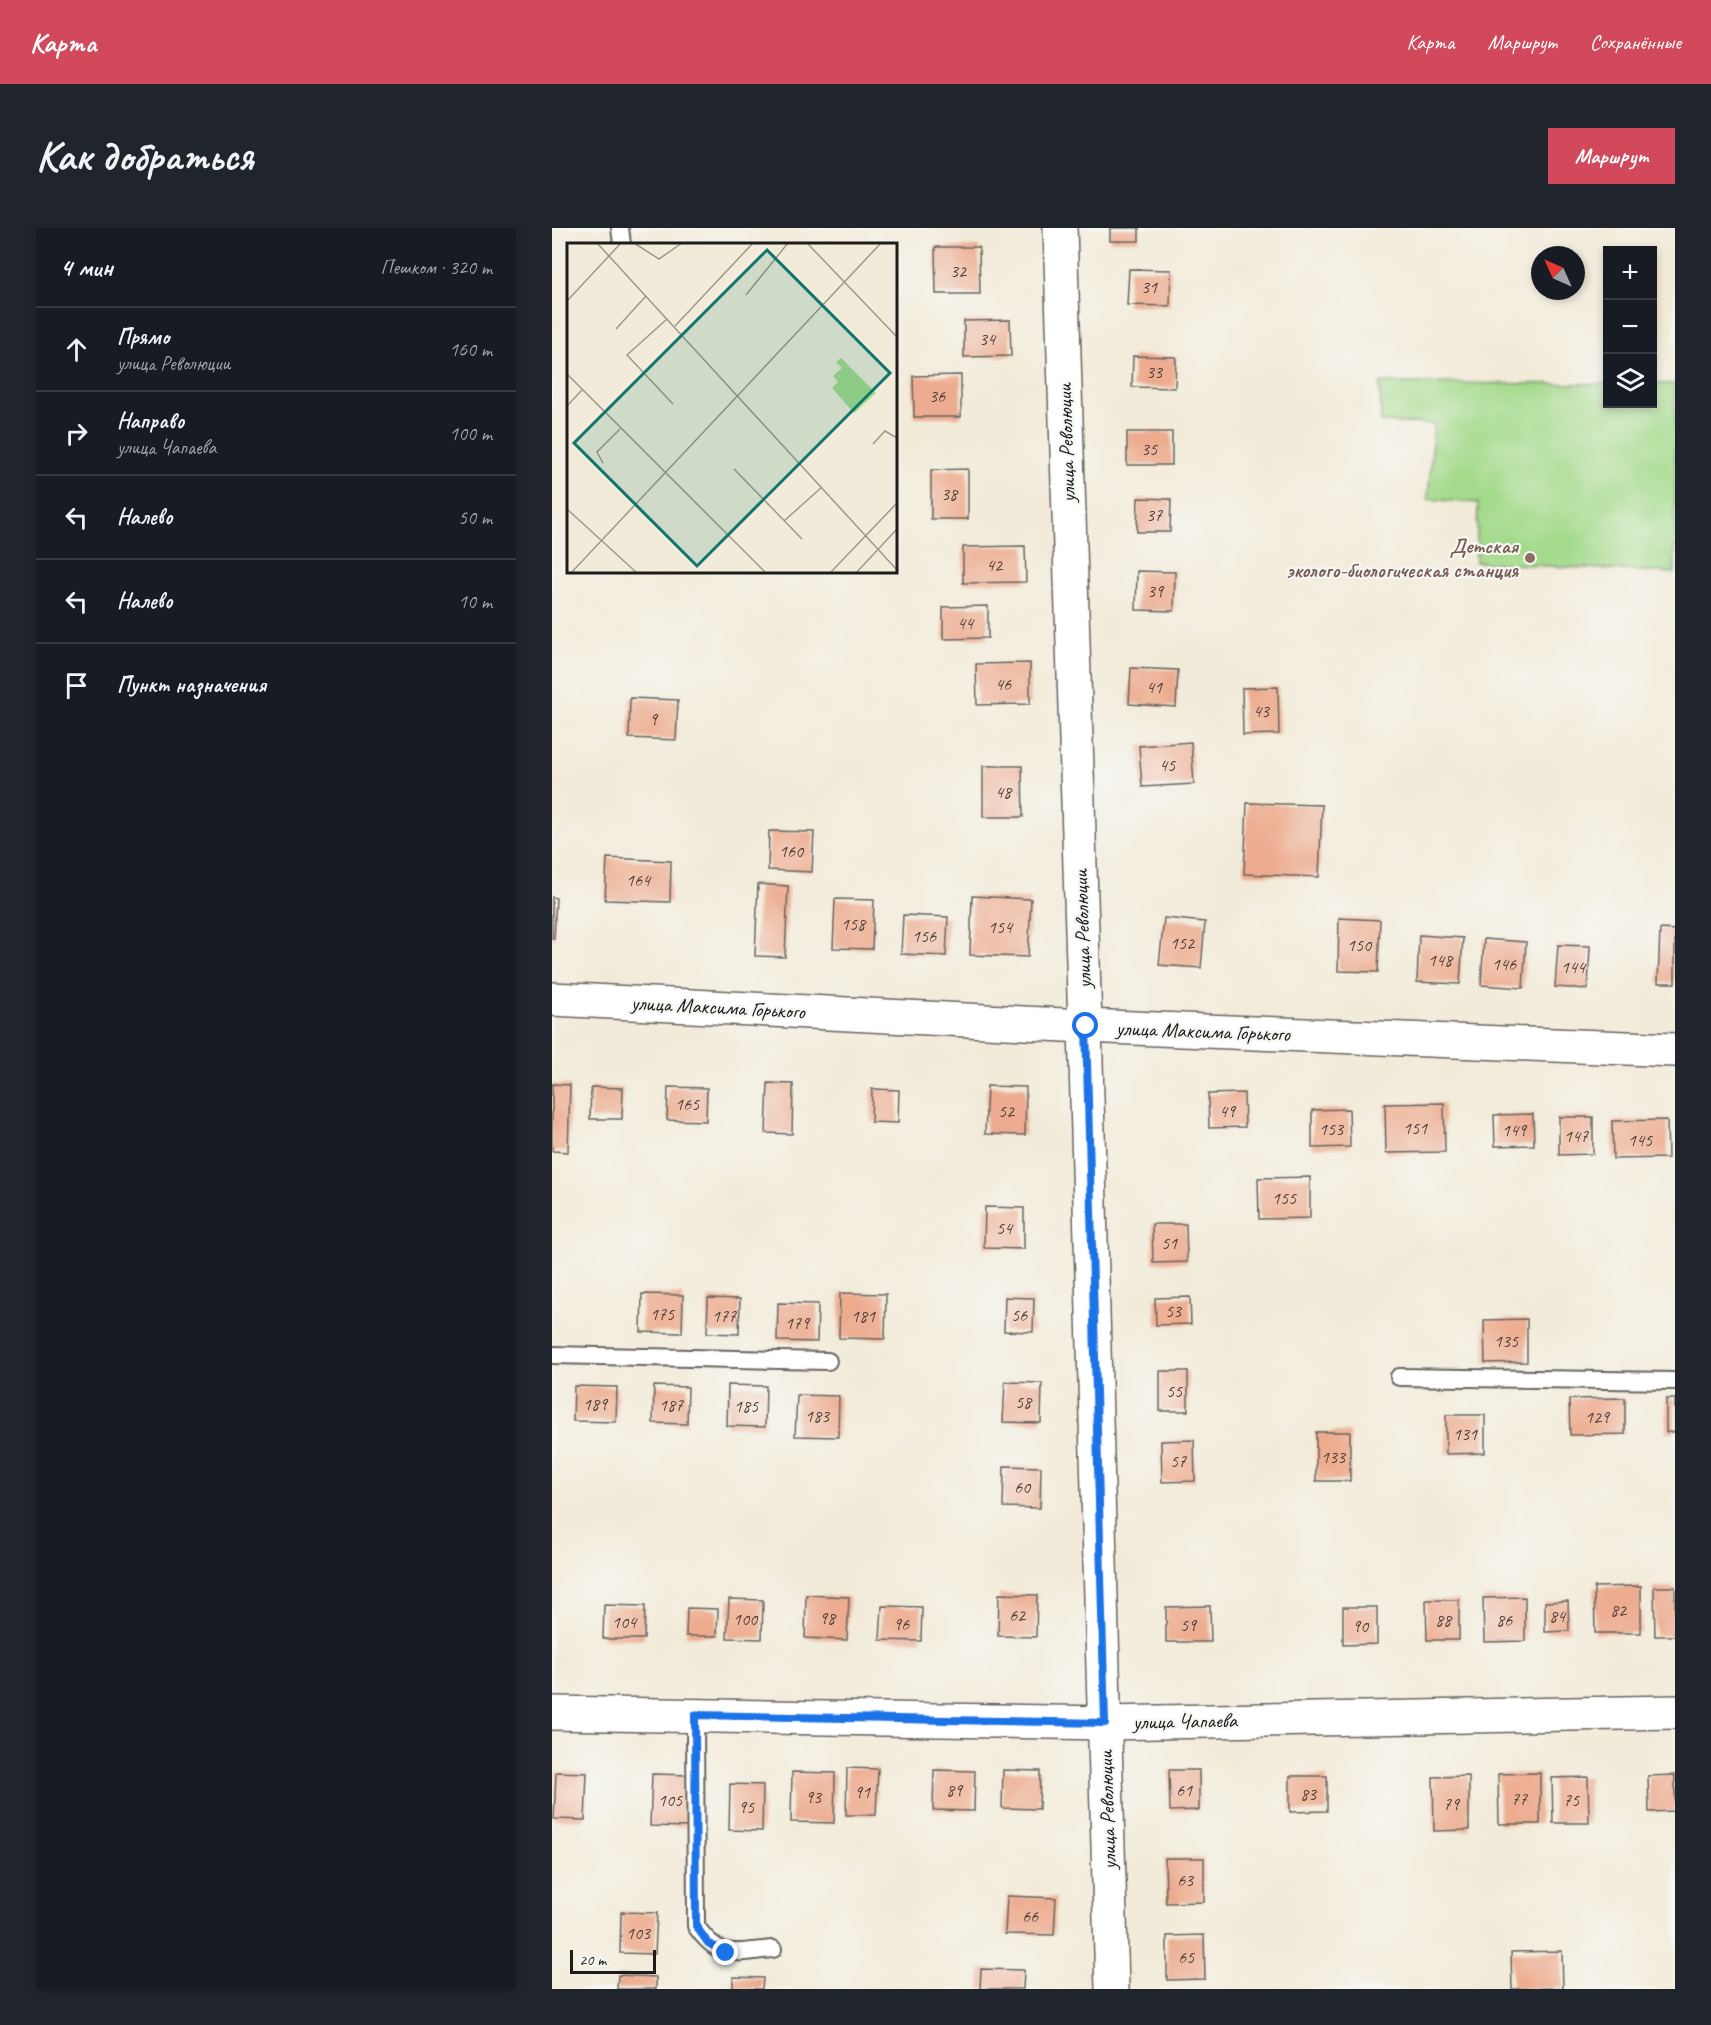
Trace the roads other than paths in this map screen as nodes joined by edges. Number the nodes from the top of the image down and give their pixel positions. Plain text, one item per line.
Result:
1 (620, 228) edge
2 (1059, 228) edge
3 (622, 243) edge
4 (552, 999) edge
5 (1086, 1026) junction
6 (1675, 1050) edge
7 (552, 1355) edge
8 (828, 1361) dead end
9 (1400, 1377) dead end
10 (1675, 1381) edge
11 (1675, 1712) edge
12 (552, 1713) edge
13 (695, 1715) junction
14 (1105, 1723) junction
15 (773, 1949) dead end
16 (1112, 1989) edge

1 - 3 lane
2 - 5 street, улица Революции
4 - 5 street, улица Максима Горького
5 - 6 street, улица Максима Горького
5 - 14 street, улица Революции
7 - 8 lane
9 - 10 lane
11 - 14 street, улица Чапаева
12 - 13 street, улица Чапаева
13 - 14 street, улица Чапаева
13 - 15 lane
14 - 16 street, улица Революции

